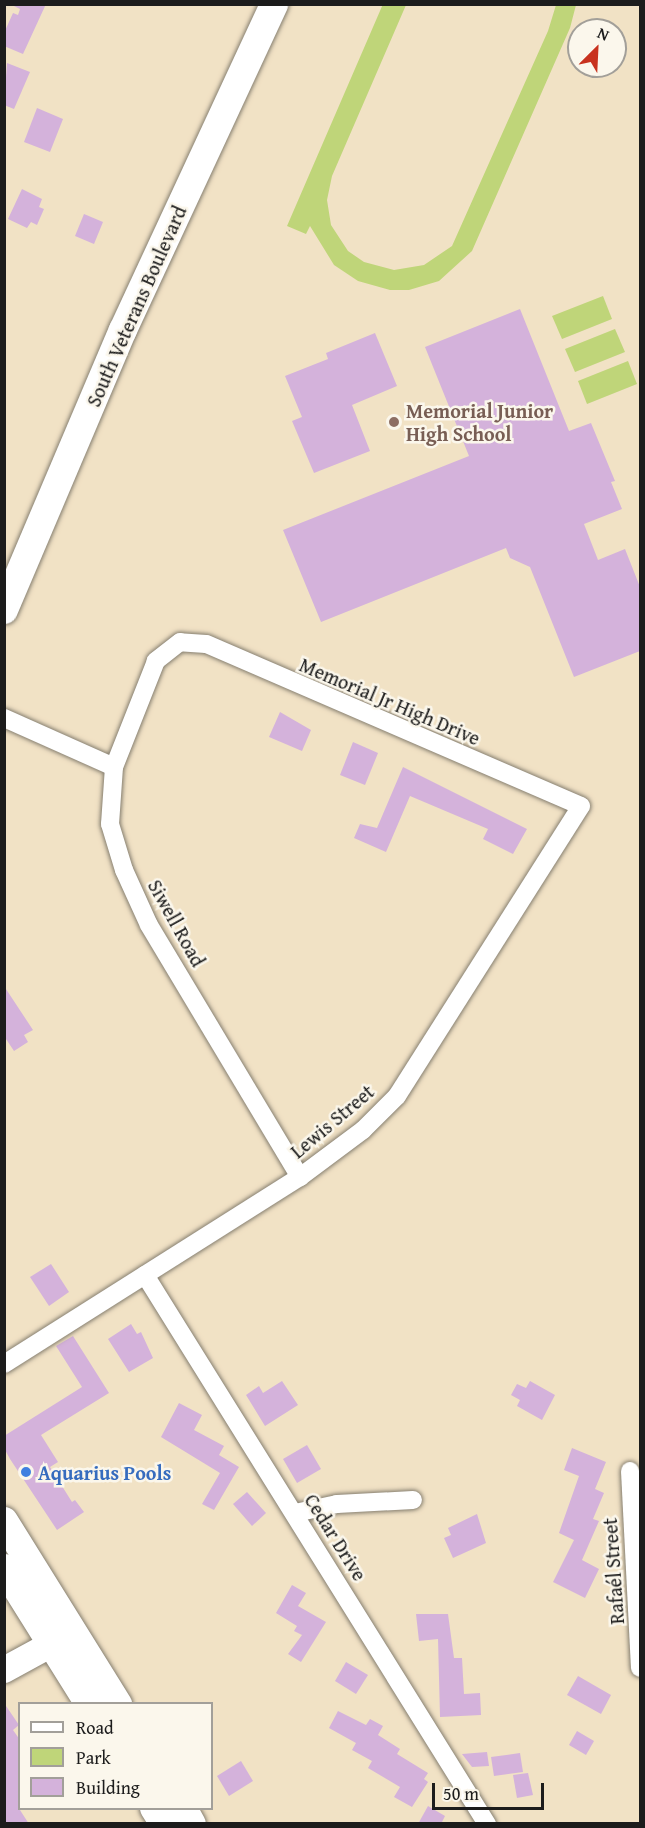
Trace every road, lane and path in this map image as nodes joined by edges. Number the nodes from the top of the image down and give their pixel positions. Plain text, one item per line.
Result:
1 (274, 4) edge
2 (4, 610) edge
3 (180, 642) joint
4 (4, 718) edge
5 (114, 767) junction
6 (581, 806) joint
7 (300, 1177) junction
8 (145, 1275) junction
9 (4, 1364) edge
10 (630, 1472) dead end
11 (413, 1500) dead end
12 (295, 1514) junction
13 (4, 1521) edge
14 (4, 1568) edge
15 (63, 1638) junction
16 (640, 1668) edge
17 (4, 1670) edge
18 (88, 1702) edge
19 (116, 1702) edge
20 (155, 1810) edge
21 (184, 1810) edge
22 (164, 1824) edge
23 (192, 1824) edge
24 (486, 1824) edge

1 - 2 main road, South Veterans Boulevard
3 - 5 street, Siwell Road
3 - 6 street, Memorial Jr High Drive
4 - 5 street
5 - 7 street, Siwell Road
6 - 7 street, Lewis Street
7 - 8 street, Lewis Street
8 - 9 street, Lewis Street
8 - 12 street, Cedar Drive
10 - 16 street, Rafaél Street
11 - 12 street
12 - 24 street, Cedar Drive
13 - 15 main road
14 - 15 main road
15 - 17 street
15 - 18 main road
15 - 19 main road
20 - 22 main road
21 - 23 main road

